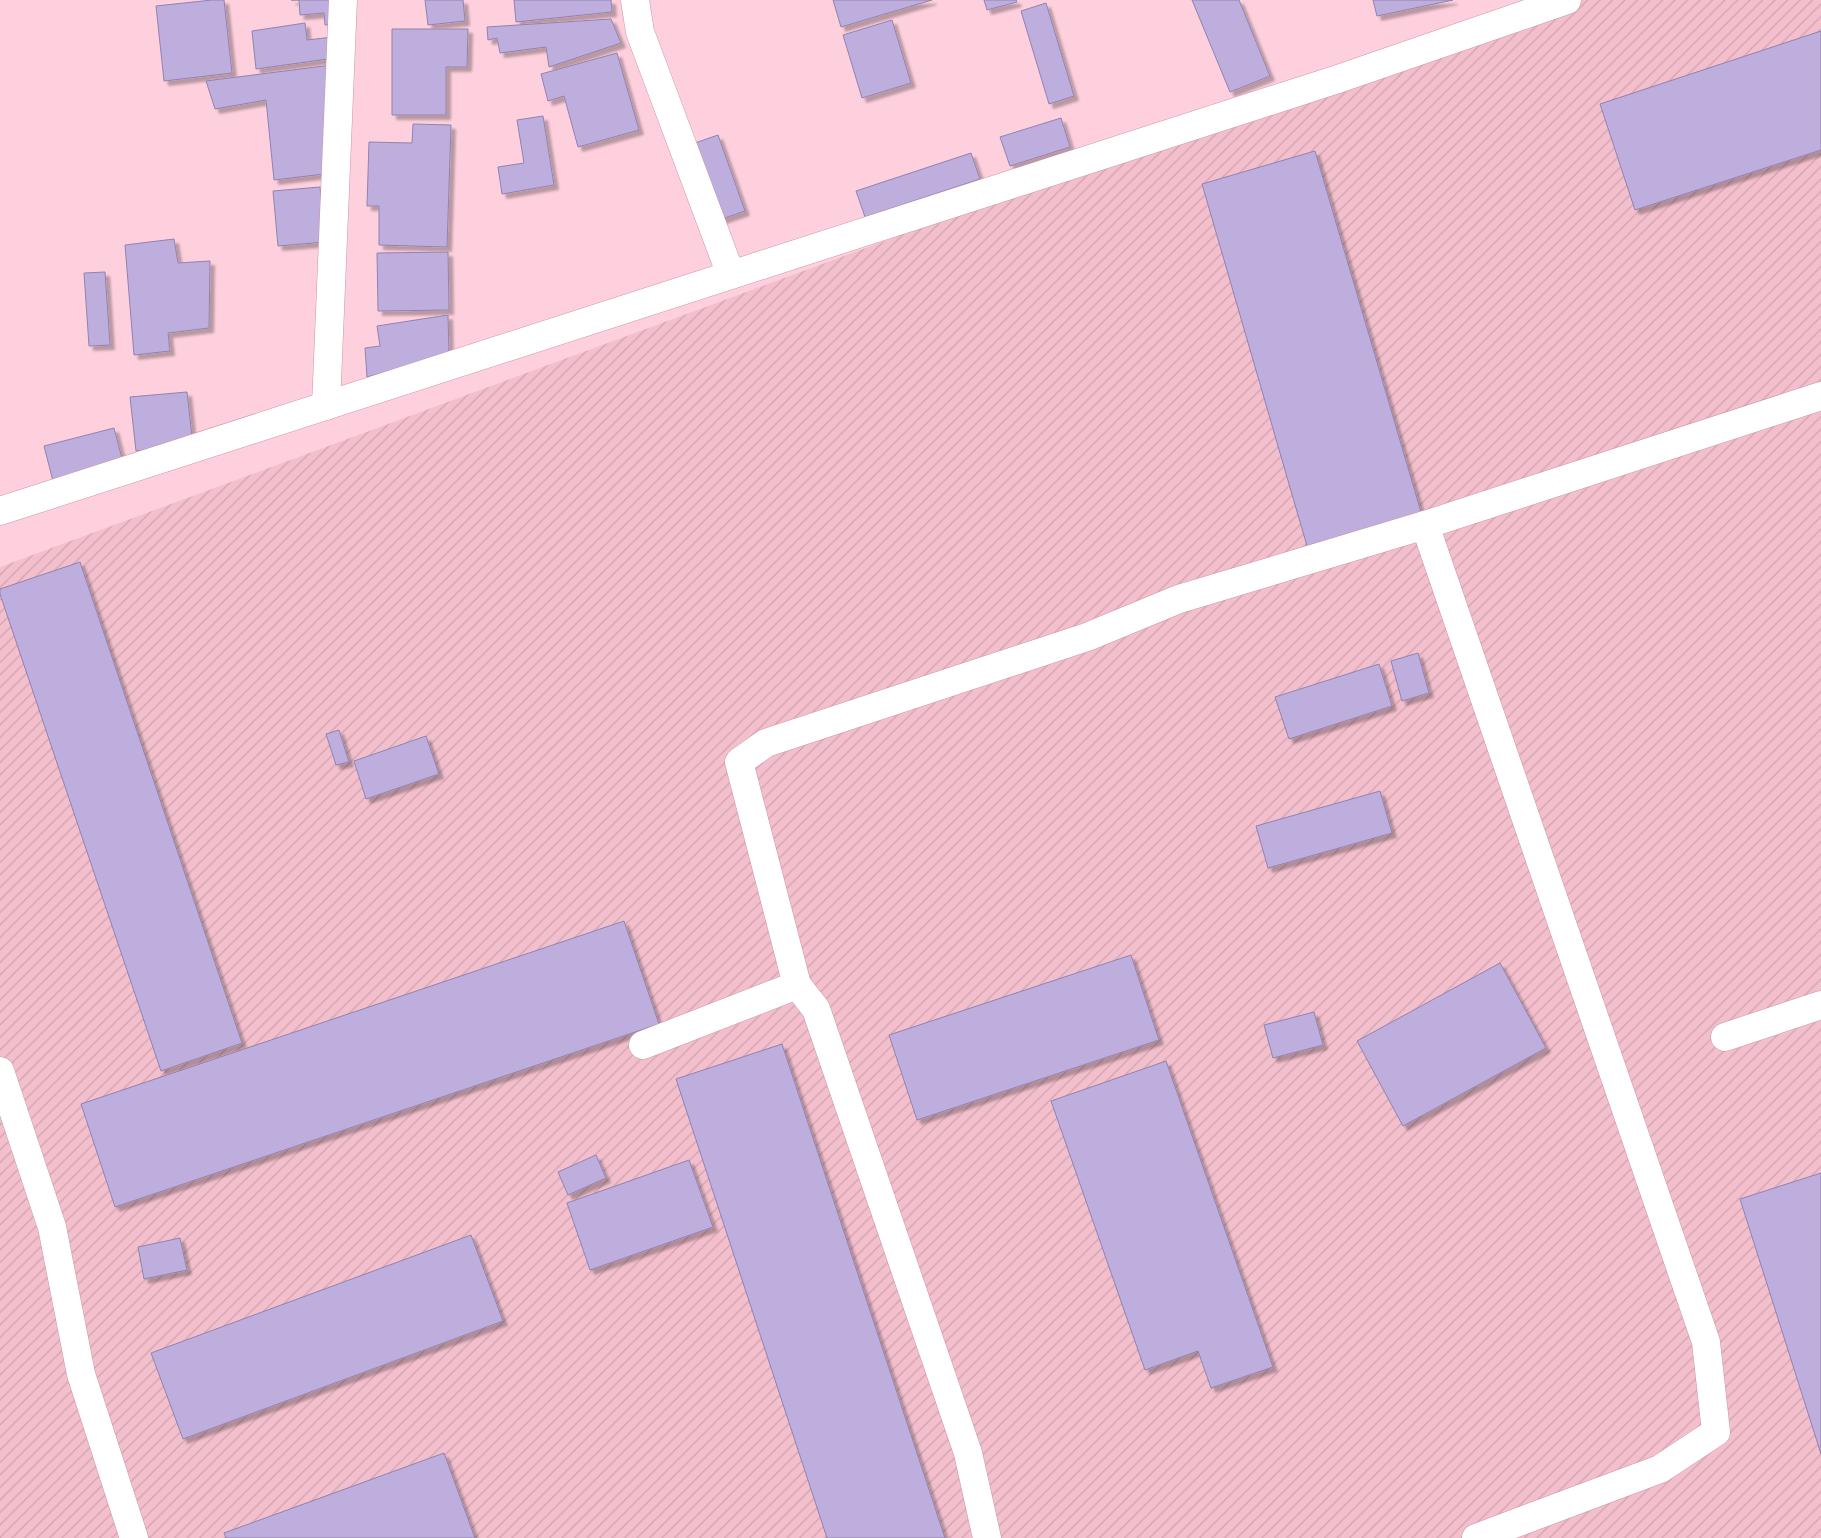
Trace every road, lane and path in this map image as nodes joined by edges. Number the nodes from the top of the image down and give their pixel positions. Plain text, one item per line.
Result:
1 (343, 0) edge
2 (635, 0) edge
3 (1567, 0) edge
4 (731, 275) junction
5 (1821, 396) edge
6 (326, 406) junction
7 (0, 511) edge
8 (1424, 525) junction
9 (798, 985) junction
10 (1821, 1005) edge
11 (1725, 1037) dead end
12 (643, 1045) dead end
13 (0, 1071) edge
14 (134, 1538) edge
15 (987, 1538) edge
16 (1476, 1538) edge

1 - 6 street
2 - 4 street
3 - 4 street
4 - 6 street
5 - 8 street
6 - 7 street
8 - 9 street
8 - 16 street
9 - 12 street
9 - 15 street
10 - 11 street
13 - 14 street

